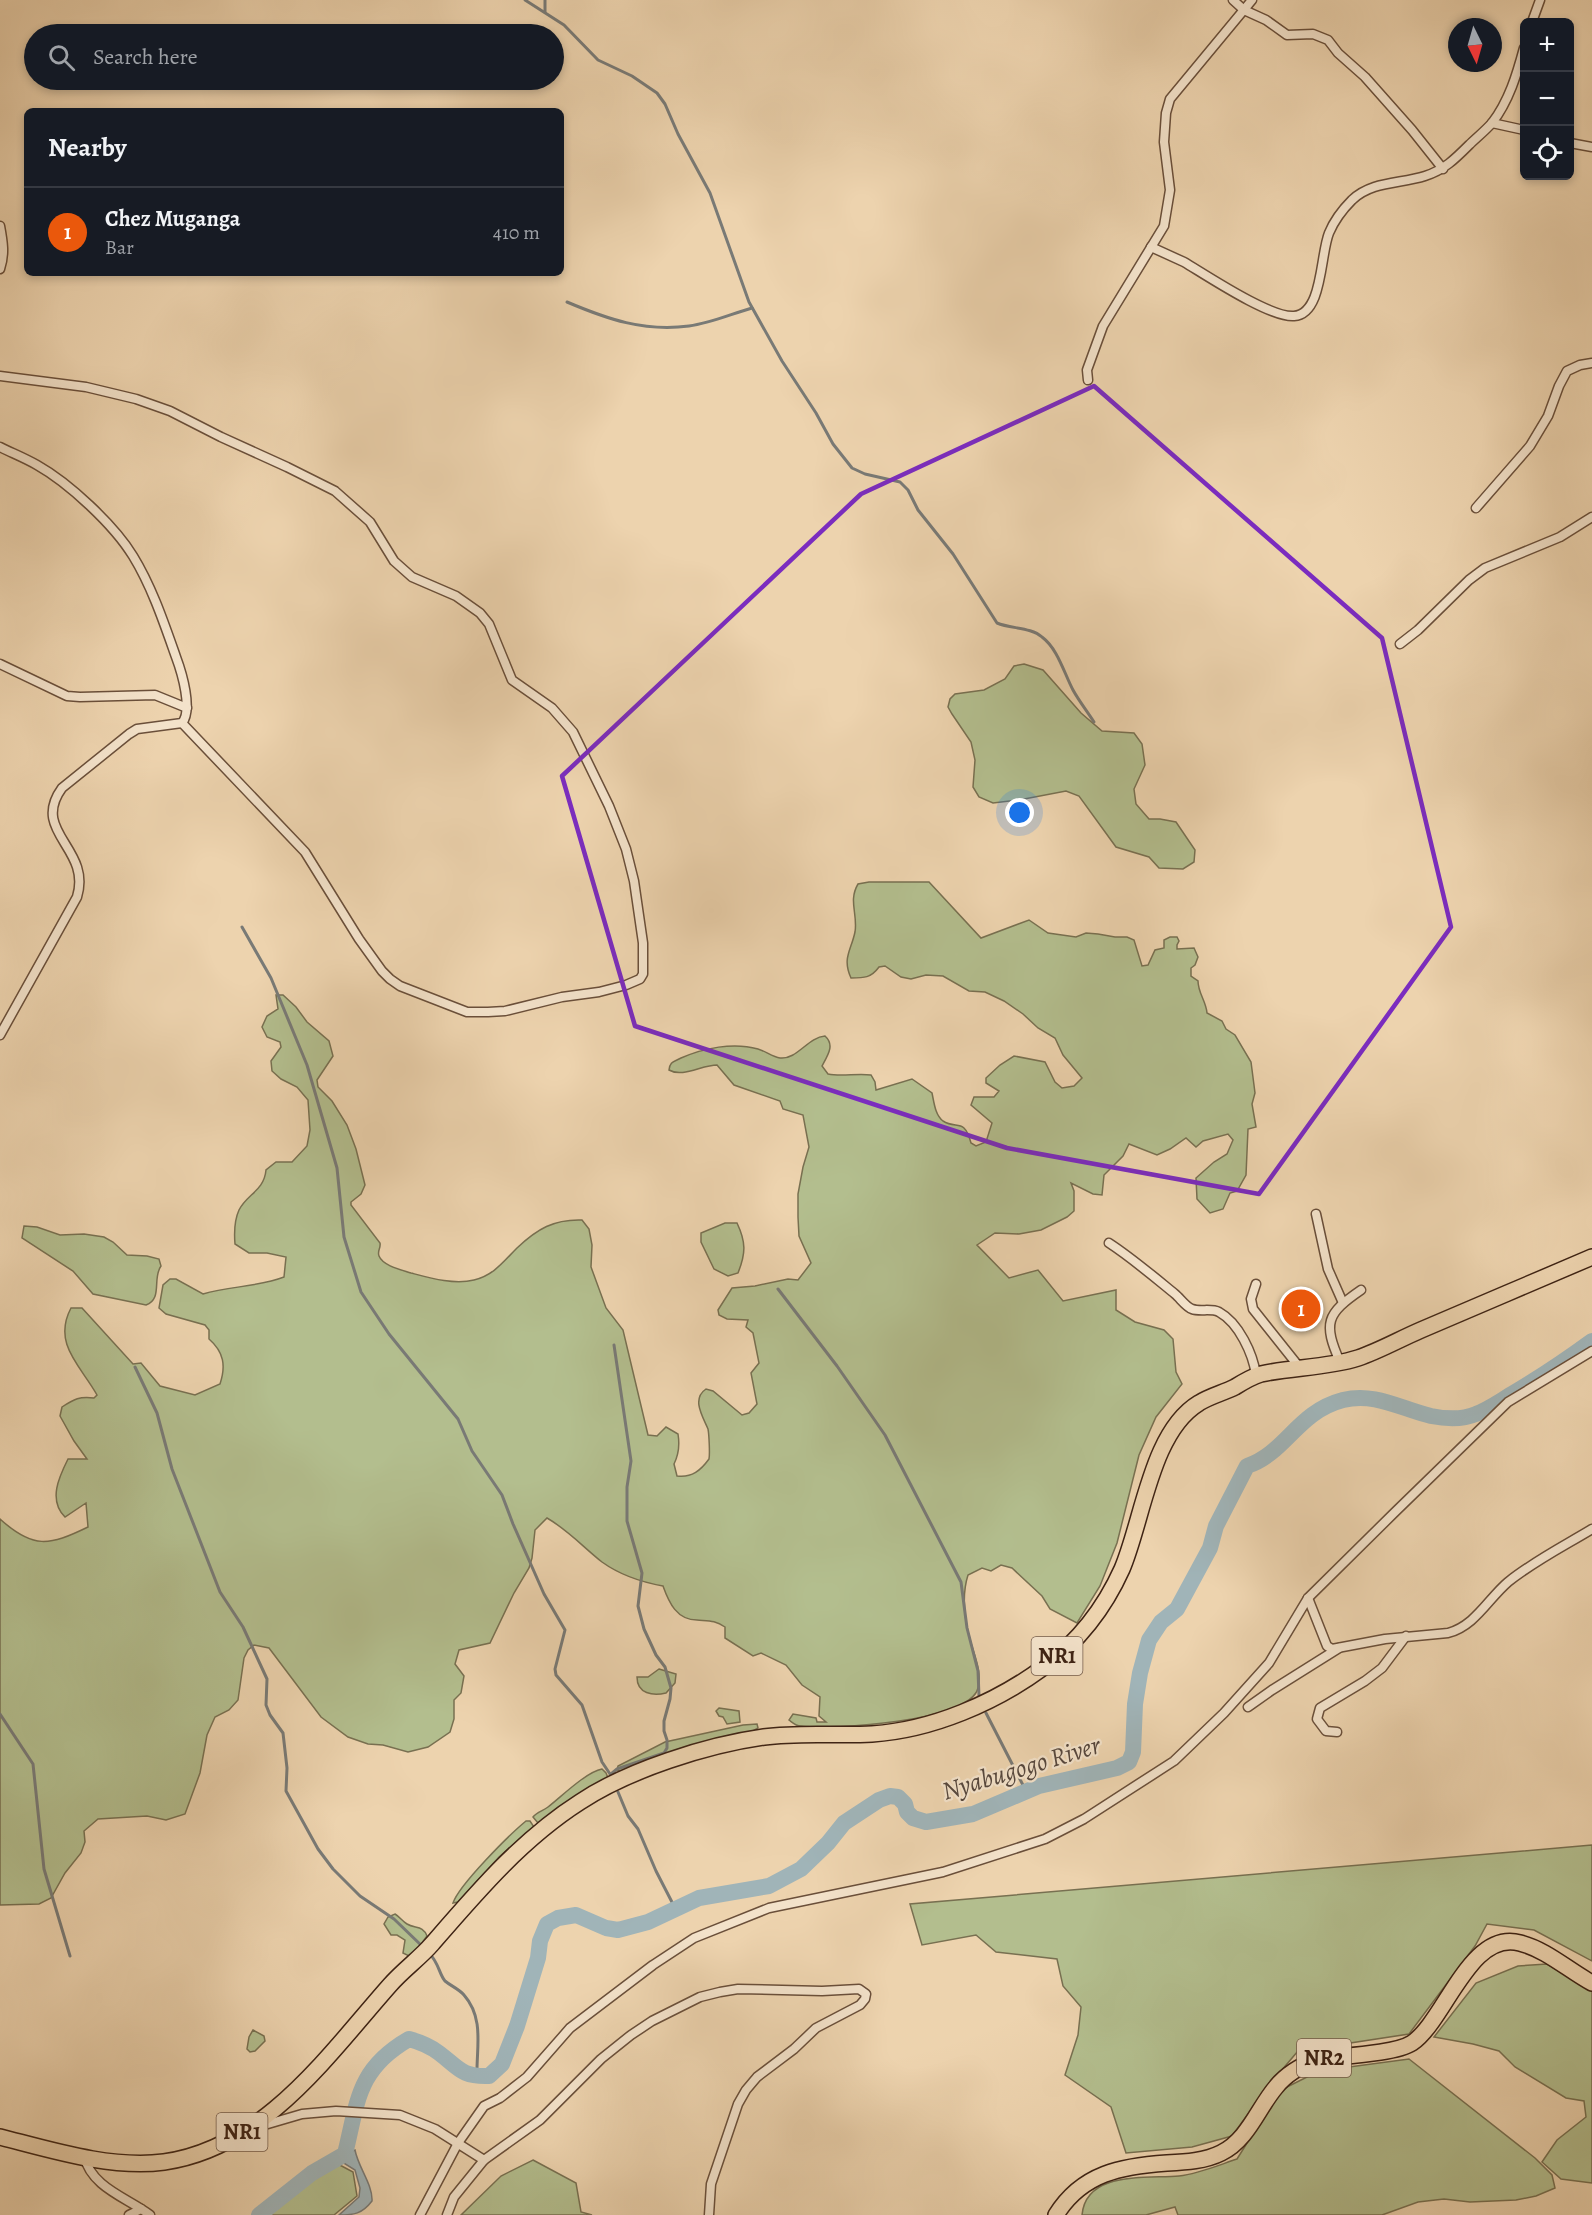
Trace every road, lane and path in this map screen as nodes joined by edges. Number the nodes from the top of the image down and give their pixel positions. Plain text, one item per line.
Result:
1 (1233, 0) edge
2 (1252, 0) edge
3 (1540, 0) edge
4 (1244, 10) junction
5 (1533, 18) edge
6 (1520, 60) edge
7 (1492, 123) junction
8 (1520, 129) edge
9 (1574, 144) edge
10 (1592, 147) edge
11 (1443, 169) junction
12 (0, 226) edge
13 (1151, 247) junction
14 (0, 269) edge
15 (1592, 363) edge
16 (0, 376) edge
17 (1088, 380) dead end
18 (0, 447) edge
19 (1476, 508) dead end
20 (1592, 517) edge
21 (1400, 644) dead end
22 (0, 664) edge
23 (188, 708) junction
24 (182, 723) junction
25 (0, 1035) edge
26 (1316, 1214) dead end
27 (1109, 1243) dead end
28 (1592, 1257) edge
29 (1256, 1284) dead end
30 (1360, 1290) dead end
31 (1342, 1303) junction
32 (1592, 1351) edge
33 (1340, 1362) junction
34 (1301, 1369) junction
35 (1256, 1375) junction
36 (1592, 1529) edge
37 (1308, 1598) junction
38 (1406, 1636) junction
39 (1339, 1648) junction
40 (1248, 1707) dead end
41 (1337, 1732) dead end
42 (1592, 1983) edge
43 (239, 2135) junction
44 (0, 2137) edge
45 (458, 2143) junction
46 (84, 2156) junction
47 (484, 2160) junction
48 (141, 2208) junction
49 (129, 2215) edge
50 (150, 2215) edge
51 (420, 2215) edge
52 (447, 2215) edge
53 (709, 2215) edge
54 (1056, 2215) edge

1 - 4 street
2 - 4 street
3 - 5 street
4 - 11 street
4 - 13 street
6 - 7 street
7 - 8 street
7 - 11 street
9 - 10 street
11 - 13 street
12 - 14 street
13 - 17 street
15 - 19 street
16 - 24 street
18 - 23 street
20 - 21 street
22 - 23 street
23 - 24 street
24 - 25 street
26 - 31 street
27 - 35 street
28 - 33 highway, NR1
29 - 34 street
30 - 31 street
31 - 33 street
32 - 37 street
33 - 34 highway, NR1
34 - 35 highway, NR1
35 - 43 highway, NR1
36 - 38 street
37 - 39 street
37 - 45 street
38 - 39 street
38 - 41 street
39 - 40 street
42 - 54 highway, NR2 / NR2
43 - 45 street
43 - 46 highway, NR1
44 - 46 highway, NR1
45 - 47 street
45 - 51 street
46 - 48 street
47 - 52 street
47 - 53 street
48 - 49 street
48 - 50 street

